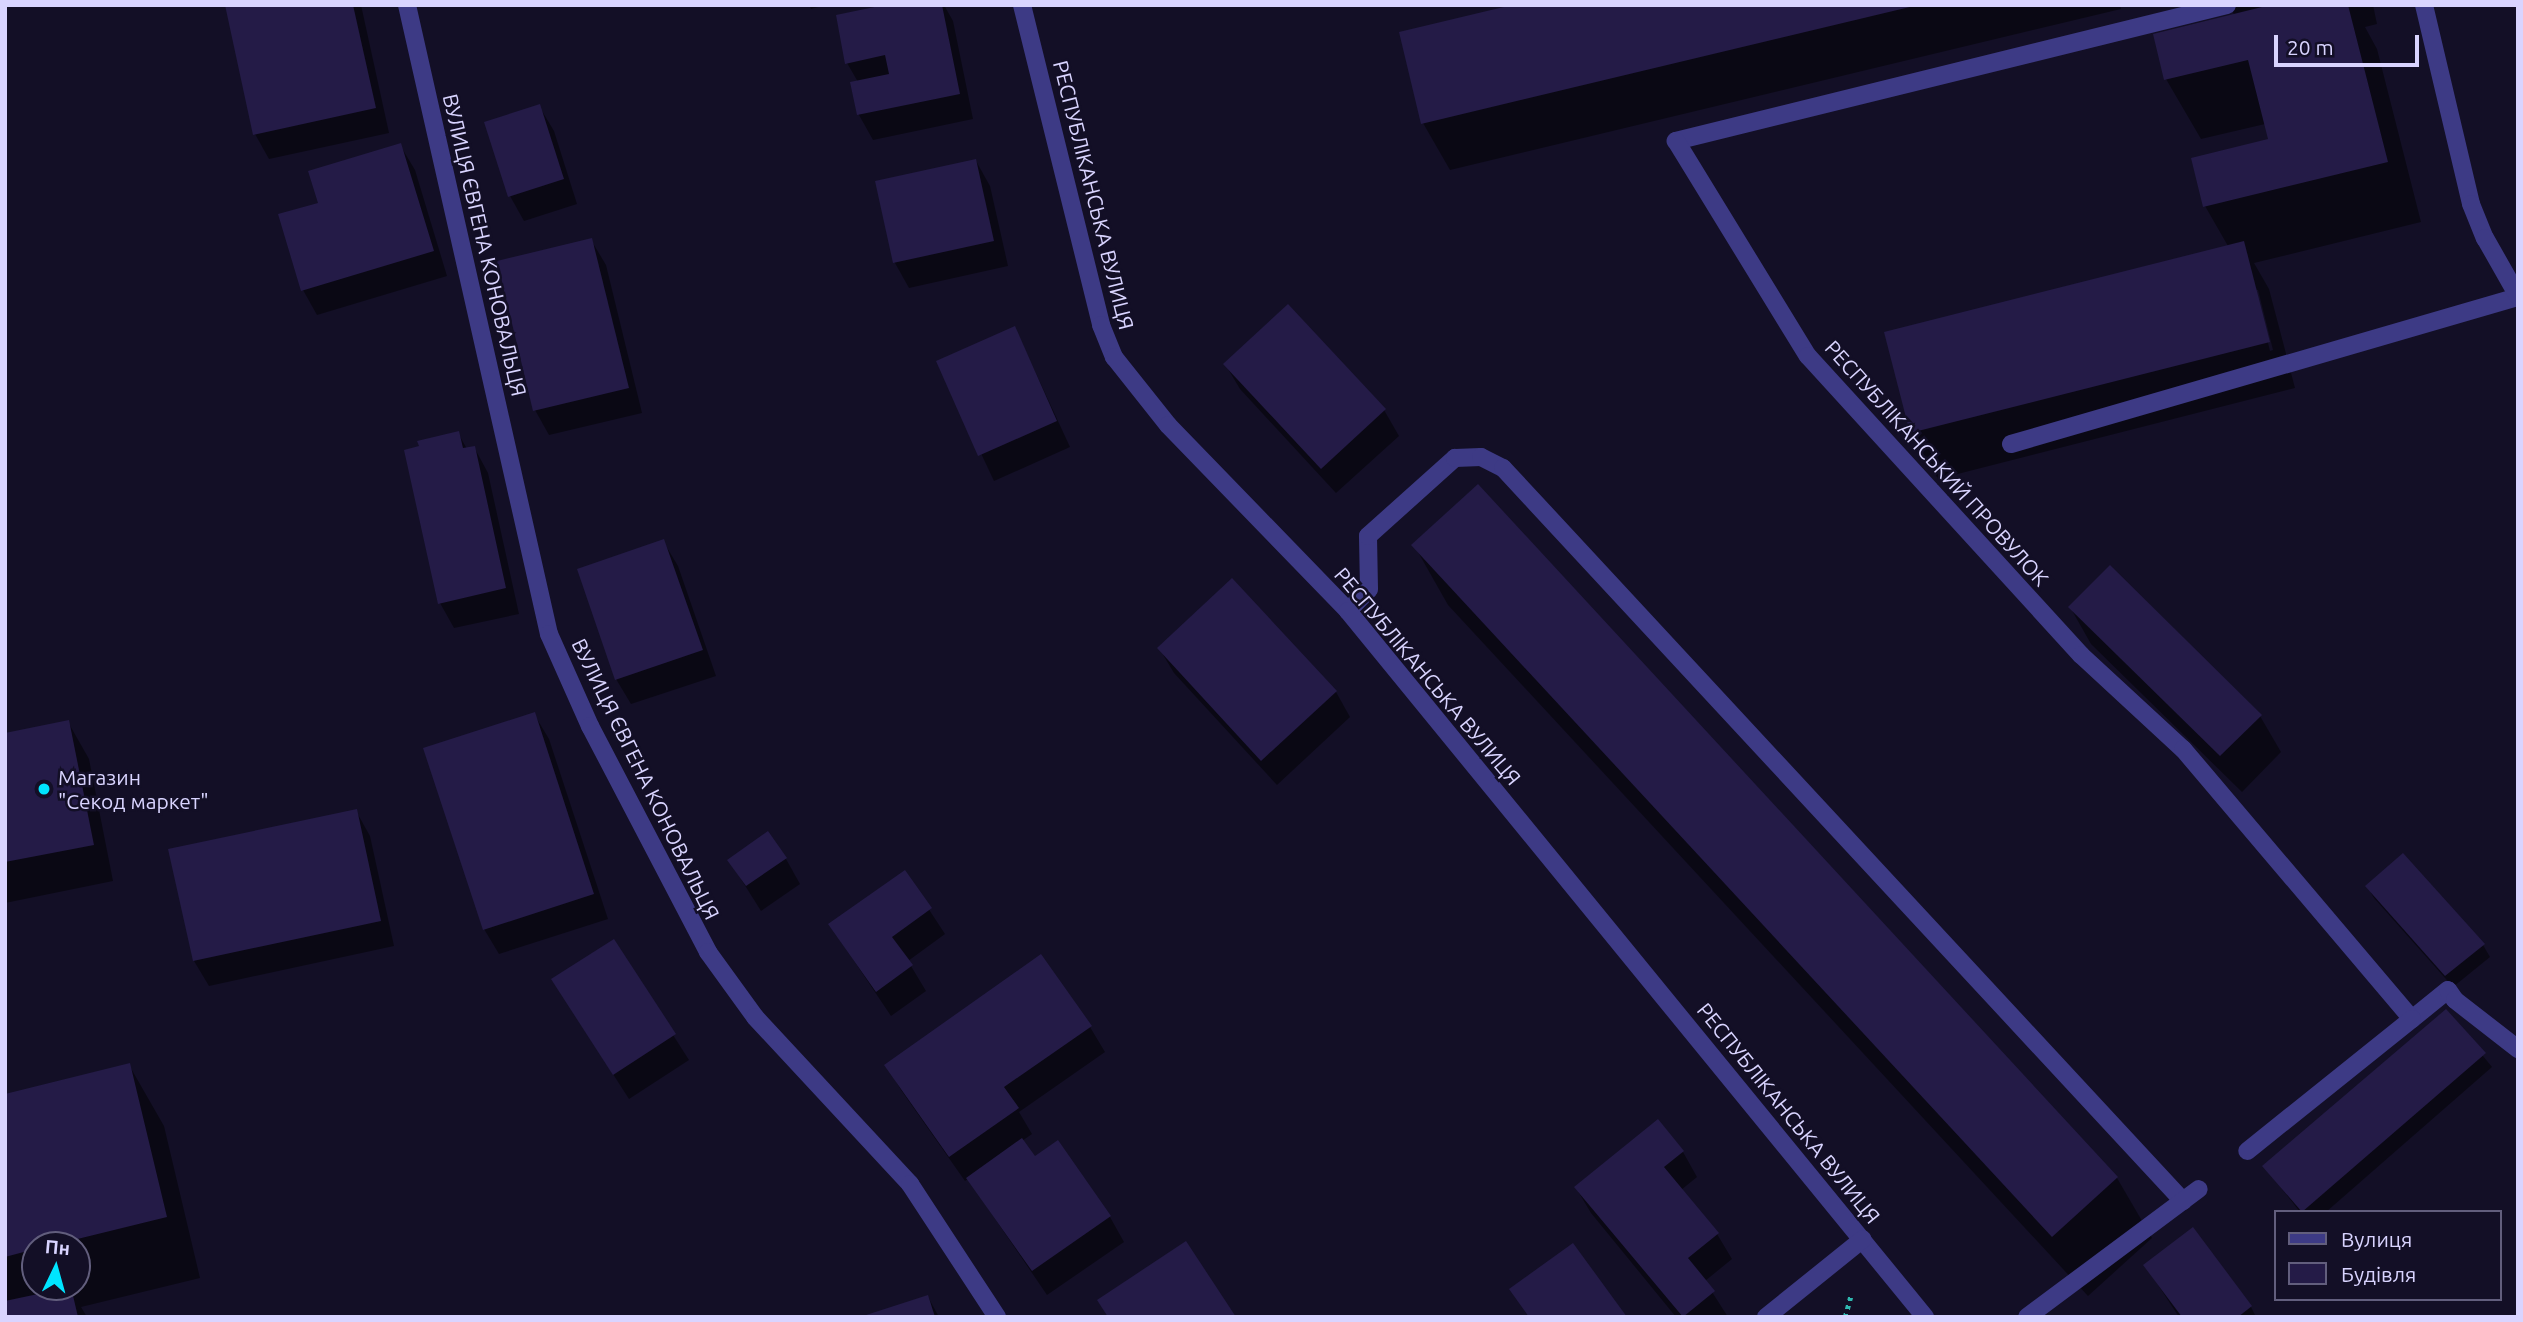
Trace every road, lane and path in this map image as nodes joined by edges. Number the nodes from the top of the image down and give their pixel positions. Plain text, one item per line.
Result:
1 (407, 5) edge
2 (1022, 5) edge
3 (2227, 5) edge
4 (2424, 5) edge
5 (2518, 297) edge
6 (2011, 444) dead end
7 (1348, 611) junction
8 (2412, 1018) junction
9 (2518, 1049) edge
10 (2247, 1151) dead end
11 (2199, 1189) dead end
12 (2183, 1201) junction
13 (1863, 1239) junction
14 (997, 1317) edge
15 (1766, 1317) edge
16 (1925, 1317) edge
17 (2027, 1317) edge

1 - 14 street, ВУЛИЦЯ ЄВГЕНА КОНОВАЛЬЦЯ
2 - 7 street, РЕСПУБЛІКАНСЬКА ВУЛИЦЯ
3 - 8 street, РЕСПУБЛІКАНСЬКИЙ ПРОВУЛОК
4 - 5 street
5 - 6 street
7 - 12 street
7 - 13 street, РЕСПУБЛІКАНСЬКА ВУЛИЦЯ
8 - 9 street
8 - 10 street
11 - 12 street
12 - 17 street
13 - 15 street
13 - 16 street, РЕСПУБЛІКАНСЬКА ВУЛИЦЯ

